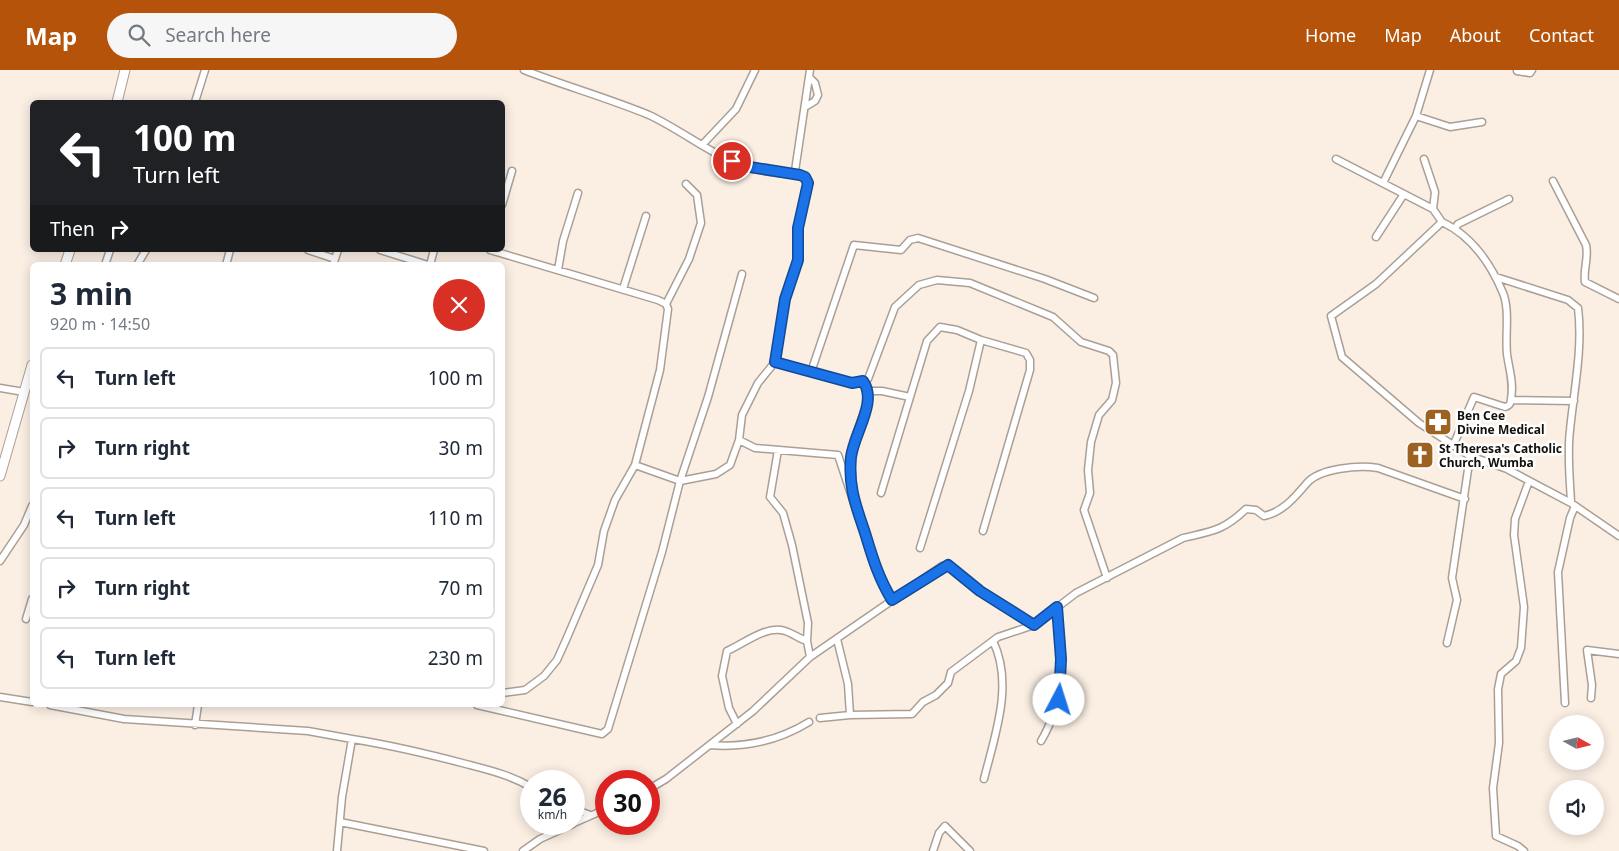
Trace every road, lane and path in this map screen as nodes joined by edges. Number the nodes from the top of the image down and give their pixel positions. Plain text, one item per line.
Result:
1 (126, 70) edge
2 (206, 70) edge
3 (524, 70) edge
4 (756, 70) edge
5 (810, 70) edge
6 (1430, 70) edge
7 (1532, 70) edge
8 (1517, 71) edge
9 (810, 78) junction
10 (118, 100) edge
11 (196, 100) edge
12 (805, 107) junction
13 (1416, 116) junction
14 (1482, 122) dead end
15 (703, 144) junction
16 (1336, 159) dead end
17 (1424, 159) dead end
18 (512, 171) dead end
19 (800, 175) junction
20 (1553, 181) dead end
21 (1383, 183) junction
22 (686, 184) dead end
23 (578, 193) dead end
24 (1404, 194) junction
25 (505, 195) edge
26 (1509, 199) dead end
27 (1433, 209) junction
28 (646, 216) dead end
29 (1442, 222) junction
30 (1455, 228) junction
31 (1376, 237) dead end
32 (312, 252) edge
33 (387, 252) edge
34 (497, 252) edge
35 (334, 262) edge
36 (419, 262) edge
37 (558, 270) junction
38 (742, 274) dead end
39 (1496, 278) junction
40 (623, 289) junction
41 (1094, 298) dead end
42 (1619, 299) edge
43 (666, 304) junction
44 (981, 340) junction
45 (775, 362) junction
46 (30, 372) edge
47 (812, 372) junction
48 (863, 381) junction
49 (0, 388) edge
50 (869, 391) junction
51 (24, 392) junction
52 (910, 397) junction
53 (1511, 400) junction
54 (1574, 401) junction
55 (738, 440) junction
56 (1453, 446) junction
57 (778, 450) junction
58 (1470, 456) junction
59 (635, 464) junction
60 (0, 476) edge
61 (680, 480) junction
62 (1529, 481) junction
63 (881, 493) dead end
64 (1465, 499) junction
65 (853, 500) junction
66 (1573, 504) junction
67 (30, 511) edge
68 (983, 531) dead end
69 (1619, 536) edge
70 (920, 548) dead end
71 (0, 560) edge
72 (1108, 578) junction
73 (892, 600) junction
74 (30, 606) edge
75 (1057, 607) junction
76 (26, 619) dead end
77 (1034, 625) junction
78 (837, 639) junction
79 (807, 641) junction
80 (993, 641) junction
81 (1447, 643) dead end
82 (1619, 654) edge
83 (810, 657) junction
84 (505, 693) edge
85 (0, 697) edge
86 (1591, 698) dead end
87 (30, 702) edge
88 (1565, 703) dead end
89 (61, 707) edge
90 (198, 707) edge
91 (486, 707) edge
92 (850, 715) junction
93 (820, 718) dead end
94 (809, 722) dead end
95 (737, 724) junction
96 (195, 725) junction
97 (352, 739) junction
98 (1042, 741) dead end
99 (710, 745) junction
100 (984, 779) dead end
101 (520, 781) edge
102 (660, 782) edge
103 (585, 814) edge
104 (595, 814) edge
105 (590, 816) junction
106 (585, 818) edge
107 (340, 822) junction
108 (550, 835) edge
109 (338, 851) edge
110 (484, 851) edge
111 (523, 851) edge
112 (933, 851) edge
113 (970, 851) edge
114 (1524, 851) edge

1 - 10 main road
2 - 11 street
3 - 15 street
4 - 15 street
5 - 9 street
6 - 13 street
7 - 8 street
9 - 12 street
9 - 12 street
12 - 19 street
13 - 14 street
13 - 21 street
15 - 19 street
16 - 21 street
17 - 27 street
18 - 25 street
19 - 45 street
20 - 42 street
21 - 24 street
22 - 43 street
23 - 37 street
24 - 27 street
24 - 31 street
26 - 30 street
27 - 29 street
28 - 40 street
29 - 30 street
29 - 56 street
30 - 39 street
32 - 35 street
33 - 36 street
34 - 37 street
37 - 40 street
38 - 61 street
39 - 53 street
39 - 54 street
40 - 43 street
41 - 47 street
43 - 59 street
44 - 52 street
44 - 68 street
44 - 70 street
45 - 47 street
45 - 55 street
46 - 51 main road
47 - 48 street
48 - 50 street
48 - 72 street
49 - 51 street
50 - 52 street
50 - 65 street
51 - 60 main road
52 - 63 street
53 - 54 street
53 - 56 street
54 - 66 street
55 - 57 street
55 - 61 street
56 - 58 street
57 - 65 street
57 - 79 street
58 - 62 street
58 - 64 street
59 - 61 street
59 - 84 street
61 - 91 street
62 - 66 street
62 - 114 street
64 - 72 street
64 - 81 street
65 - 73 street
66 - 69 street
66 - 88 street
67 - 71 street
72 - 75 street
73 - 77 street
73 - 78 street
74 - 76 street
75 - 77 street
75 - 98 street
77 - 80 street
78 - 83 street
78 - 92 street
79 - 83 street
79 - 95 street
80 - 92 street
80 - 100 street
82 - 86 street
83 - 95 street
85 - 87 street
89 - 96 street
90 - 96 street
92 - 93 street
94 - 99 street
95 - 99 street
96 - 97 street
97 - 101 street
97 - 107 street
99 - 102 street
103 - 105 street
104 - 105 street
105 - 106 street
107 - 109 street
107 - 110 street
108 - 111 street
112 - 113 street

